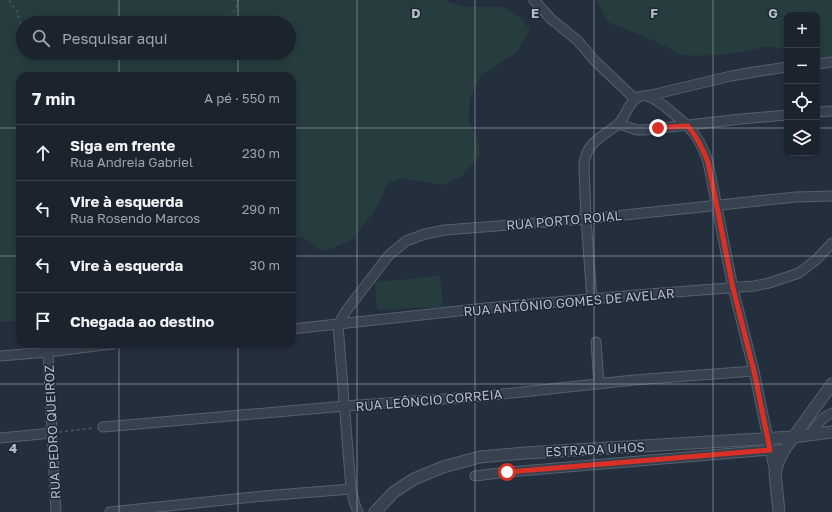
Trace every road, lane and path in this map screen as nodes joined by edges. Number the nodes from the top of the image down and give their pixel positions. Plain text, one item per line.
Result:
1 (9, 0) edge
2 (238, 0) edge
3 (534, 0) edge
4 (18, 16) edge
5 (232, 16) edge
6 (832, 62) edge
7 (820, 64) edge
8 (784, 68) edge
9 (647, 96) junction
10 (635, 99) junction
11 (832, 111) edge
12 (820, 112) edge
13 (784, 115) edge
14 (619, 124) junction
15 (688, 126) junction
16 (832, 196) edge
17 (717, 206) junction
18 (586, 219) junction
19 (832, 243) edge
20 (733, 288) junction
21 (592, 299) junction
22 (338, 324) junction
23 (296, 329) edge
24 (596, 342) dead end
25 (80, 348) edge
26 (48, 352) junction
27 (0, 356) edge
28 (754, 371) junction
29 (599, 384) junction
30 (832, 384) edge
31 (345, 406) junction
32 (832, 413) edge
33 (103, 427) joint
34 (832, 432) edge
35 (52, 433) junction
36 (811, 434) junction
37 (793, 437) junction
38 (0, 438) edge
39 (767, 438) junction
40 (770, 450) junction
41 (784, 450) junction
42 (775, 473) junction
43 (475, 476) dead end
44 (351, 489) junction
45 (56, 512) edge
46 (110, 512) edge
47 (358, 512) edge
48 (374, 512) edge
49 (779, 512) edge

1 - 4 path
2 - 5 path
3 - 10 street
6 - 7 street
8 - 9 street
9 - 10 street
9 - 15 street
10 - 14 street
11 - 12 street
13 - 15 street
14 - 15 street
14 - 18 street
15 - 17 street
16 - 17 street, RUA PORTO ROIAL
17 - 18 street, RUA PORTO ROIAL
17 - 20 street
18 - 21 street
18 - 22 street, RUA PORTO ROIAL
19 - 20 street, RUA ANTÔNIO GOMES DE AVELAR
20 - 21 street, RUA ANTÔNIO GOMES DE AVELAR
20 - 28 street
21 - 22 street, RUA ANTÔNIO GOMES DE AVELAR
22 - 23 street, RUA ANTÔNIO GOMES DE AVELAR
22 - 31 street
24 - 29 street
25 - 26 street
26 - 27 street
26 - 35 street, RUA PEDRO QUEIROZ
28 - 29 street, RUA LEÔNCIO CORREIA
28 - 39 street
29 - 31 street, RUA LEÔNCIO CORREIA
30 - 37 street
31 - 33 street, RUA LEÔNCIO CORREIA
31 - 44 street
32 - 36 street
33 - 35 path
34 - 36 street, ESTRADA UHOS
35 - 38 street
35 - 45 street, RUA PEDRO QUEIROZ
36 - 37 street, ESTRADA UHOS
37 - 39 street, ESTRADA UHOS
37 - 41 street
39 - 40 street
39 - 48 street, ESTRADA UHOS
40 - 41 street
40 - 42 street
40 - 43 street
41 - 42 street
42 - 49 street
44 - 46 street
44 - 47 street

